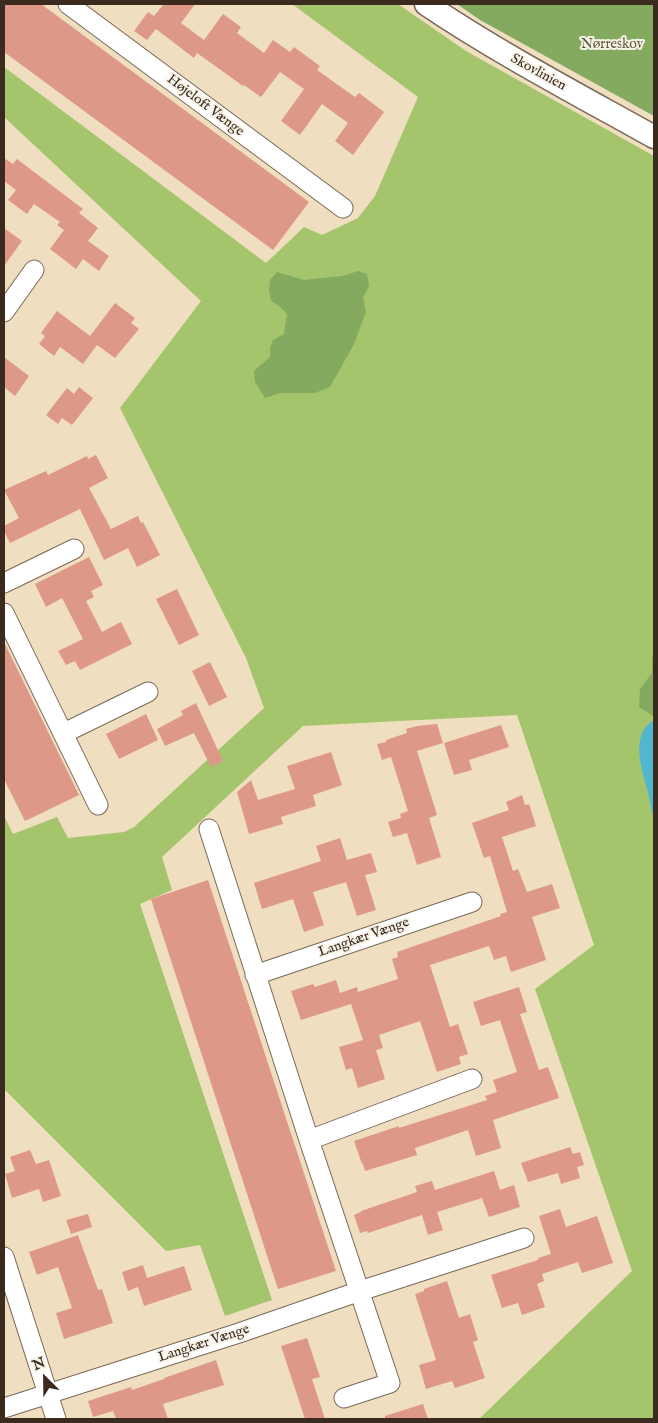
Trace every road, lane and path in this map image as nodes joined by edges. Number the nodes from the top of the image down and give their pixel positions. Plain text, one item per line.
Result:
1 (68, 4) edge
2 (426, 4) edge
3 (654, 137) edge
4 (343, 208) dead end
5 (34, 270) dead end
6 (4, 312) edge
7 (74, 549) dead end
8 (4, 583) edge
9 (4, 613) edge
10 (148, 692) dead end
11 (64, 733) junction
12 (98, 805) dead end
13 (209, 829) dead end
14 (472, 902) dead end
15 (256, 975) junction
16 (472, 1079) dead end
17 (309, 1140) junction
18 (524, 1238) dead end
19 (4, 1257) edge
20 (360, 1291) junction
21 (48, 1395) junction
22 (344, 1398) dead end
23 (4, 1408) edge
24 (56, 1419) edge

1 - 4 street, Højeloft Vænge
2 - 3 street, Skovlinien
5 - 6 street
7 - 8 street
9 - 11 street
10 - 11 street
11 - 12 street
13 - 15 street
14 - 15 street, Langkær Vænge
15 - 17 street
16 - 17 street
17 - 20 street
18 - 20 street, Langkær Vænge
19 - 21 street
20 - 21 street, Langkær Vænge
20 - 22 street
21 - 23 street, Langkær Vænge
21 - 24 street

